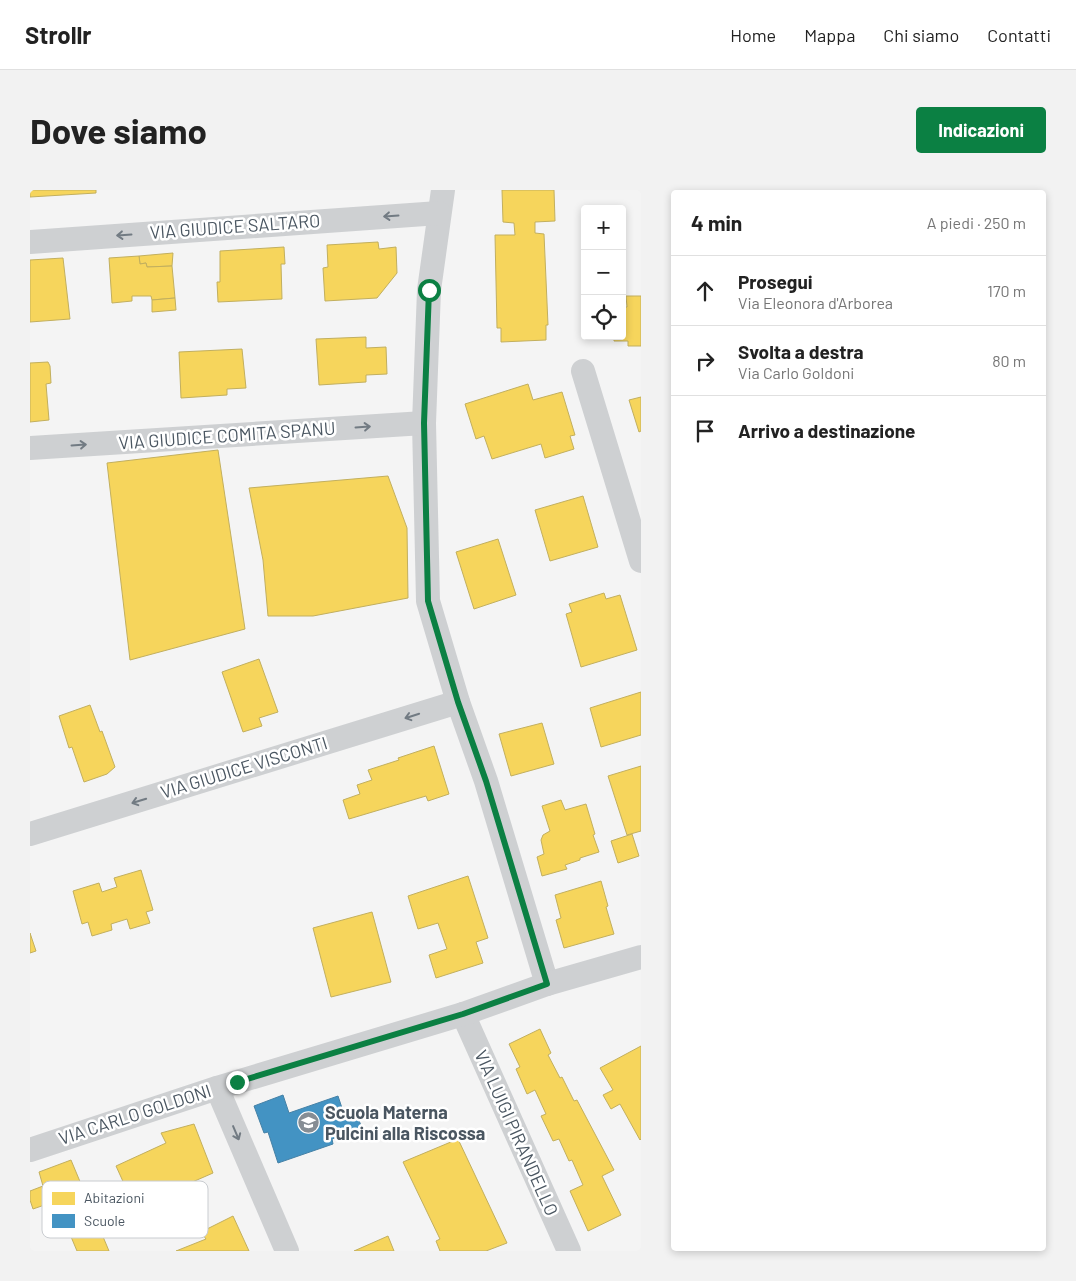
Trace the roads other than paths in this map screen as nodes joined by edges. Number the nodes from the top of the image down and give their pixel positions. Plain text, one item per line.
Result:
1 (441, 201) edge
2 (30, 242) edge
3 (583, 371) dead end
4 (424, 423) junction
5 (30, 448) edge
6 (641, 561) edge
7 (458, 702) junction
8 (30, 834) edge
9 (641, 957) edge
10 (547, 984) junction
11 (463, 1014) junction
12 (217, 1088) junction
13 (30, 1150) edge
14 (287, 1251) edge
15 (569, 1251) edge

1 -> 2 street, VIA GIUDICE SALTARO
1 - 4 street
3 - 6 street
5 -> 4 street, VIA GIUDICE COMITA SPANU
4 - 7 street
7 -> 8 street, VIA GIUDICE VISCONTI
7 - 10 street
9 - 10 street, VIA CARLO GOLDONI
10 - 11 street, VIA CARLO GOLDONI
11 - 12 street, VIA CARLO GOLDONI
11 - 15 street, VIA LUIGI PIRANDELLO
12 - 13 street, VIA CARLO GOLDONI
12 -> 14 street

